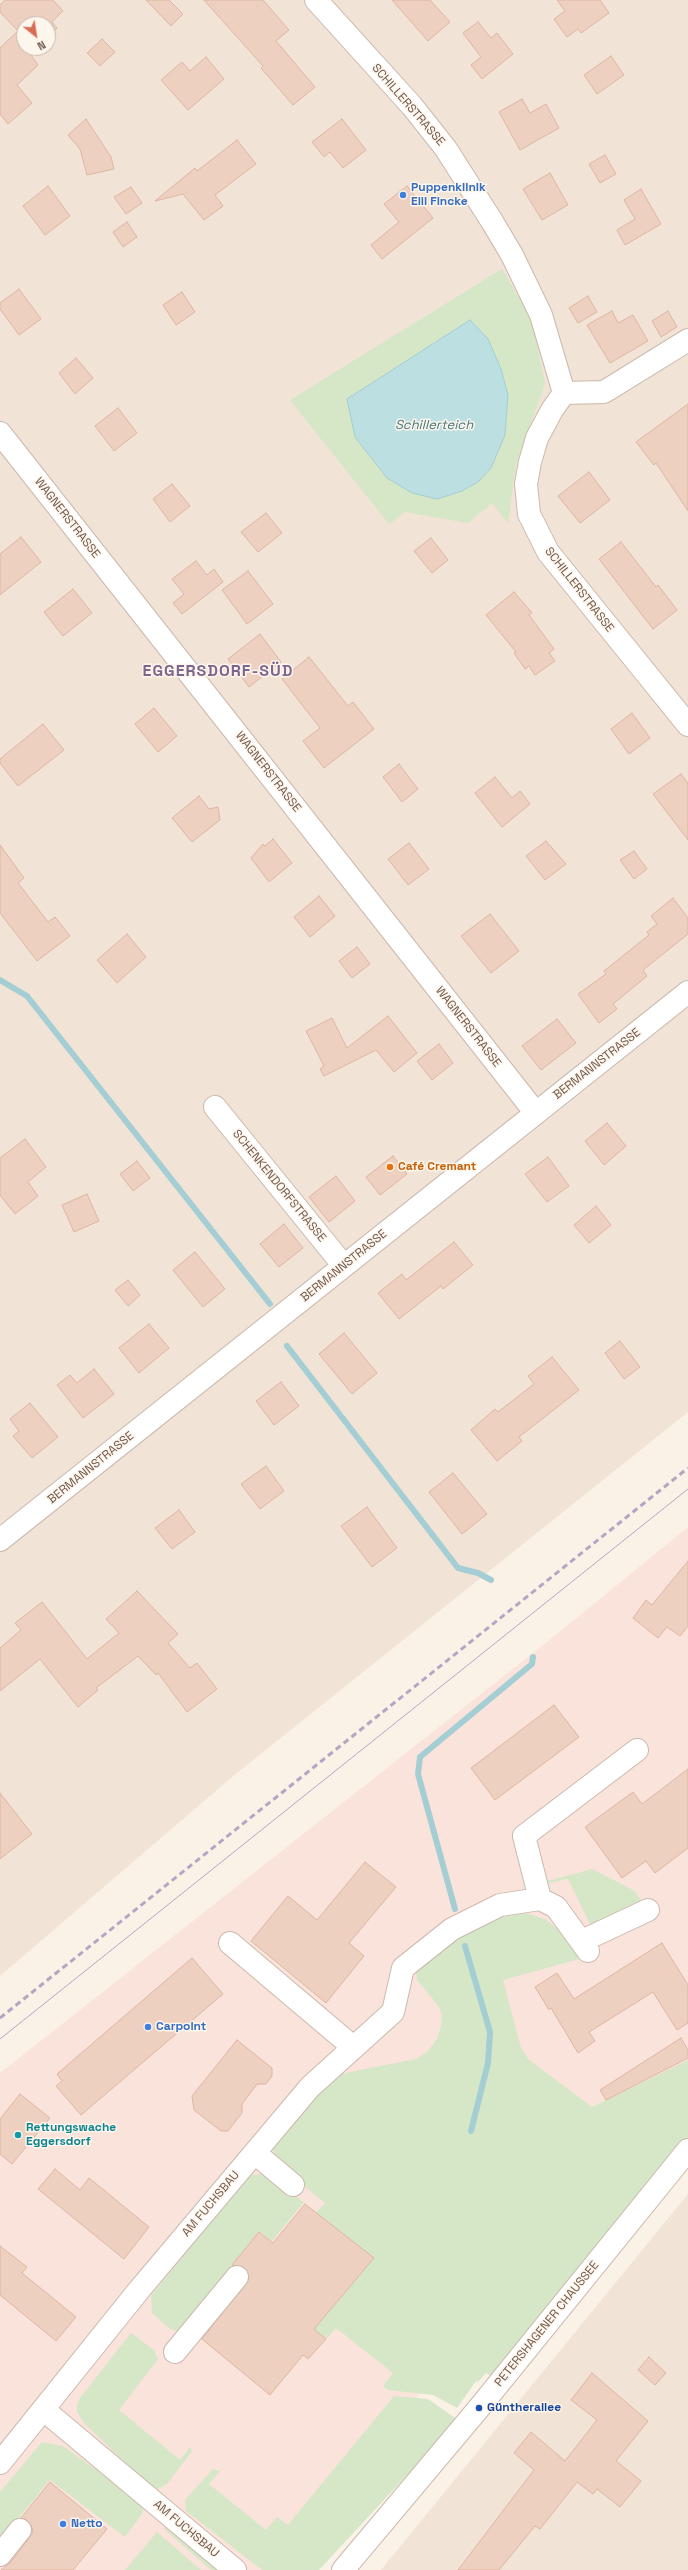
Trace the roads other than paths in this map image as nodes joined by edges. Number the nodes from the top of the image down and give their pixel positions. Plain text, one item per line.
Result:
1 (316, 0) edge
2 (688, 340) edge
3 (564, 393) junction
4 (0, 433) edge
5 (688, 725) edge
6 (688, 992) edge
7 (216, 1107) dead end
8 (535, 1112) junction
9 (344, 1266) junction
10 (0, 1540) edge
11 (637, 1750) dead end
12 (540, 1900) junction
13 (648, 1910) dead end
14 (230, 1943) dead end
15 (353, 2047) junction
16 (688, 2150) edge
17 (255, 2153) junction
18 (293, 2185) dead end
19 (237, 2277) dead end
20 (175, 2352) dead end
21 (44, 2410) junction
22 (0, 2463) edge
23 (20, 2530) dead end
24 (0, 2554) edge
25 (235, 2570) edge
26 (343, 2570) edge

1 - 3 street, SCHILLERSTRASSE
2 - 3 street
3 - 5 street, SCHILLERSTRASSE
4 - 8 street, WAGNERSTRASSE
6 - 8 street, BERMANNSTRASSE
7 - 9 street, SCHENKENDORFSTRASSE
8 - 9 street, BERMANNSTRASSE
9 - 10 street, BERMANNSTRASSE
11 - 12 street
12 - 13 street
12 - 15 street, AM FUCHSBAU
14 - 15 street
15 - 17 street, AM FUCHSBAU
16 - 26 street, PETERSHAGENER CHAUSSEE
17 - 18 street
17 - 21 street, AM FUCHSBAU
19 - 20 street
21 - 22 street, AM FUCHSBAU
21 - 25 street, AM FUCHSBAU
23 - 24 street

